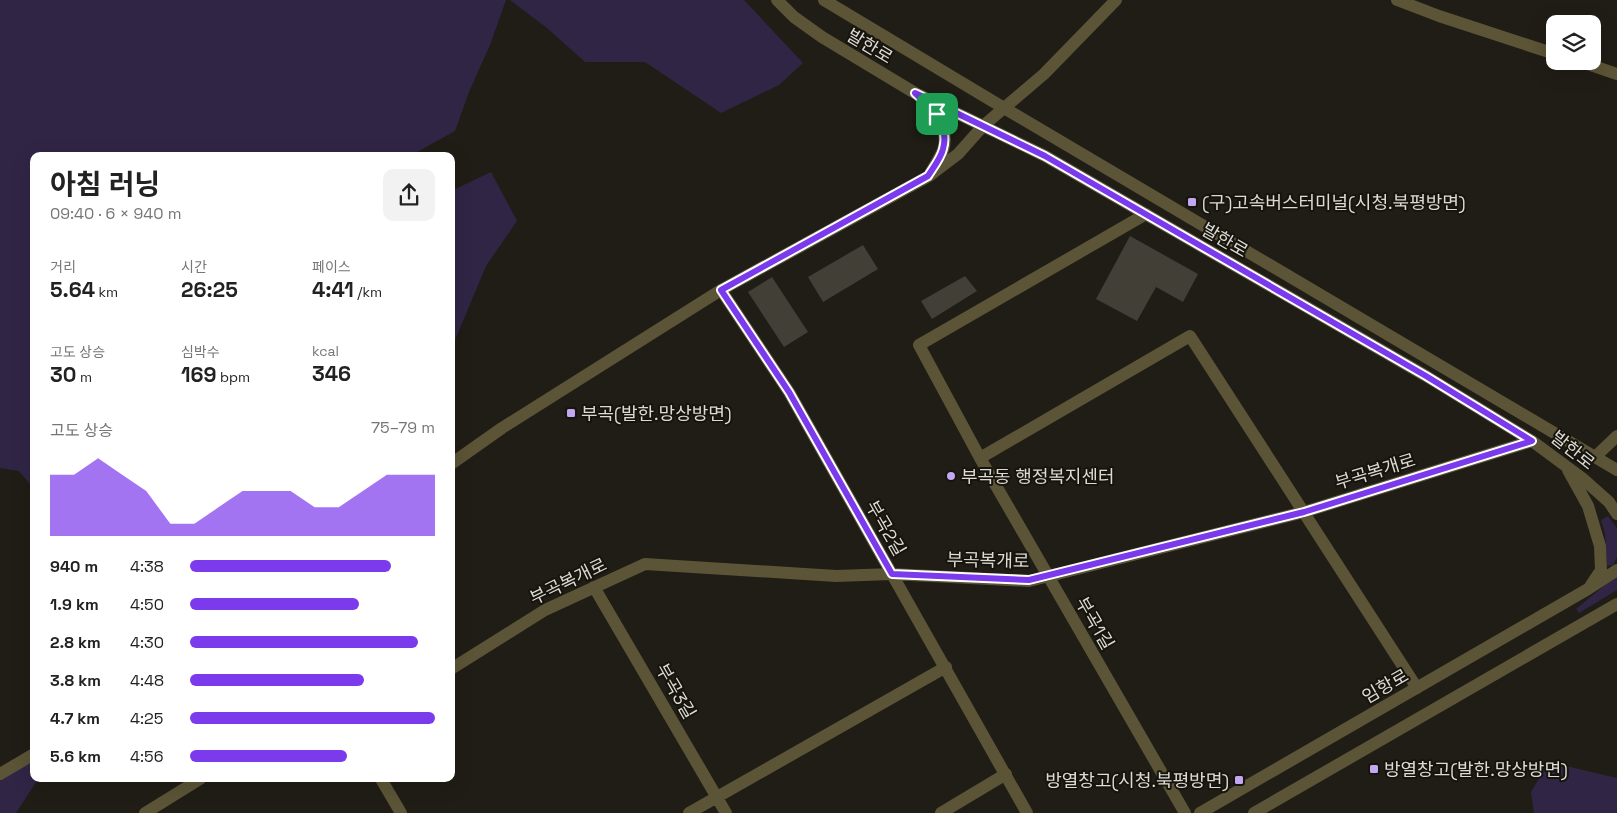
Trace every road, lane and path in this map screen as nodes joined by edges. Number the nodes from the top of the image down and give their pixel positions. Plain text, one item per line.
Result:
1 (777, 0) edge
2 (824, 0) edge
3 (1116, 0) edge
4 (1397, 0) edge
5 (1546, 51) edge
6 (1601, 69) edge
7 (1617, 74) edge
8 (915, 93) junction
9 (1004, 108) junction
10 (983, 126) junction
11 (928, 176) junction
12 (1146, 214) junction
13 (721, 290) junction
14 (1617, 436) edge
15 (1532, 441) junction
16 (1595, 457) junction
17 (980, 458) junction
18 (455, 461) edge
19 (1566, 465) junction
20 (1617, 470) edge
21 (1304, 512) junction
22 (1617, 514) edge
23 (1617, 570) edge
24 (892, 574) junction
25 (1048, 576) junction
26 (594, 587) junction
27 (1588, 589) junction
28 (1617, 604) edge
29 (455, 666) edge
30 (946, 667) junction
31 (1417, 688) junction
32 (30, 756) edge
33 (0, 774) edge
34 (1006, 774) junction
35 (195, 782) edge
36 (383, 782) edge
37 (717, 797) junction
38 (145, 813) edge
39 (401, 813) edge
40 (689, 813) edge
41 (726, 813) edge
42 (941, 813) edge
43 (1027, 813) edge
44 (1185, 813) edge
45 (1200, 813) edge
46 (1254, 813) edge

1 - 8 street, 발한로
2 - 9 street, 발한로
3 - 9 street
4 - 5 street
6 - 7 street
8 - 10 street, 발한로
8 - 11 street
9 - 10 street
9 - 16 street, 발한로
10 - 11 street
10 - 12 street, 발한로
11 - 13 street
12 - 15 street, 발한로
12 - 17 street, 부곡1길
13 - 18 street
13 - 24 street, 부곡2길
14 - 16 street
15 - 19 street, 발한로
15 - 21 street, 부곡복개로
16 - 20 street, 발한로
17 - 21 street
17 - 25 street, 부곡1길
19 - 22 street, 발한로
19 - 27 street
21 - 25 street, 부곡복개로
21 - 31 street
23 - 27 street, 임항로
24 - 25 street, 부곡복개로
24 - 26 street, 부곡복개로
24 - 30 street, 부곡2길
25 - 44 street, 부곡1길
26 - 29 street, 부곡복개로
26 - 37 street, 부곡3길
27 - 31 street, 임항로
28 - 46 street
30 - 34 street, 부곡2길
30 - 37 street
31 - 45 street, 임항로
32 - 33 street
34 - 42 street
34 - 43 street, 부곡2길
35 - 38 street
36 - 39 street
37 - 40 street
37 - 41 street, 부곡3길

